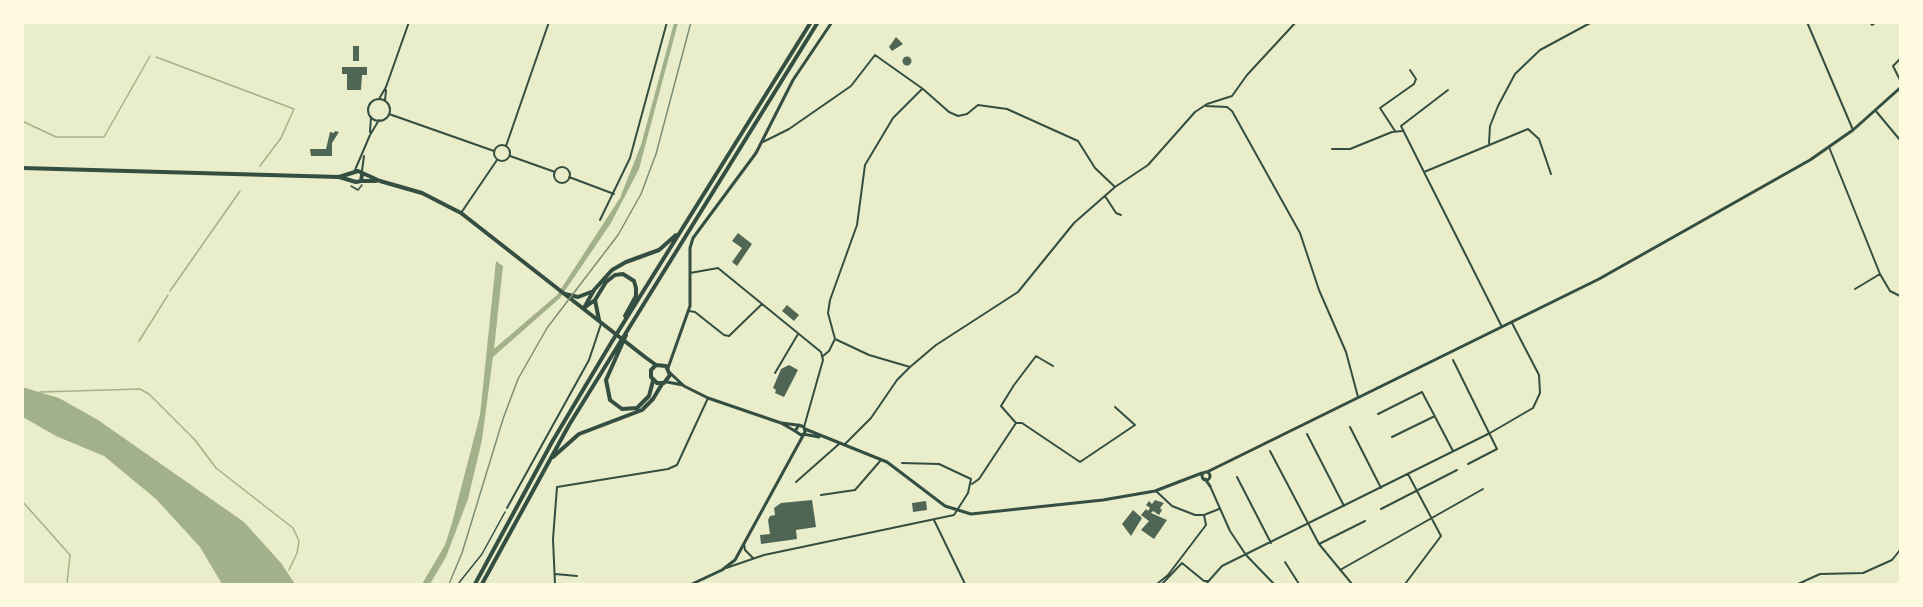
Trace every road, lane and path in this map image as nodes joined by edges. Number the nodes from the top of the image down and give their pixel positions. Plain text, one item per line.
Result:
1 (409, 22) edge
2 (549, 22) edge
3 (667, 22) edge
4 (811, 22) edge
5 (818, 22) edge
6 (832, 22) edge
7 (1296, 22) edge
8 (1592, 22) edge
9 (1807, 22) edge
10 (1870, 22) edge
11 (1877, 22) edge
12 (1900, 59) edge
13 (1410, 70) dead end
14 (1900, 80) edge
15 (386, 87) junction
16 (1900, 88) edge
17 (923, 89) junction
18 (1448, 90) dead end
19 (379, 99) junction
20 (385, 101) junction
21 (1203, 106) junction
22 (1875, 110) junction
23 (388, 114) junction
24 (371, 117) junction
25 (379, 120) junction
26 (1853, 130) junction
27 (1395, 131) junction
28 (1402, 131) junction
29 (370, 135) junction
30 (1900, 141) edge
31 (763, 142) junction
32 (1489, 144) junction
33 (506, 146) junction
34 (1829, 147) junction
35 (1332, 149) dead end
36 (365, 150) junction
37 (494, 151) junction
38 (510, 156) junction
39 (497, 160) junction
40 (22, 168) edge
41 (353, 172) junction
42 (555, 172) junction
43 (1424, 172) junction
44 (362, 174) junction
45 (1551, 174) dead end
46 (339, 177) junction
47 (569, 177) junction
48 (352, 181) junction
49 (361, 181) junction
50 (380, 181) junction
51 (366, 183) dead end
52 (1115, 187) junction
53 (352, 188) dead end
54 (614, 194) junction
55 (1105, 196) junction
56 (461, 213) junction
57 (1121, 215) dead end
58 (600, 220) dead end
59 (681, 230) junction
60 (690, 273) junction
61 (1880, 274) junction
62 (1855, 289) dead end
63 (594, 290) junction
64 (1900, 296) edge
65 (573, 298) junction
66 (595, 300) junction
67 (762, 303) junction
68 (584, 308) junction
69 (689, 311) junction
70 (633, 318) junction
71 (602, 322) junction
72 (1512, 322) junction
73 (623, 323) junction
74 (1502, 327) junction
75 (798, 334) junction
76 (835, 339) junction
77 (670, 356) junction
78 (823, 356) junction
79 (645, 357) junction
80 (1453, 360) dead end
81 (659, 364) junction
82 (1053, 366) dead end
83 (910, 367) junction
84 (668, 368) junction
85 (651, 370) junction
86 (670, 373) junction
87 (775, 373) dead end
88 (653, 381) junction
89 (664, 383) junction
90 (684, 386) junction
91 (1358, 397) junction
92 (708, 398) junction
93 (1115, 407) dead end
94 (1378, 414) dead end
95 (1435, 416) junction
96 (805, 420) junction
97 (781, 423) junction
98 (1016, 423) junction
99 (799, 425) junction
100 (1350, 427) dead end
101 (805, 428) junction
102 (1490, 433) junction
103 (799, 434) junction
104 (1307, 434) dead end
105 (820, 437) junction
106 (1392, 437) dead end
107 (839, 444) junction
108 (844, 445) junction
109 (1270, 451) dead end
110 (1453, 451) junction
111 (881, 460) junction
112 (548, 462) junction
113 (902, 463) dead end
114 (1468, 464) dead end
115 (1457, 471) dead end
116 (1207, 474) junction
117 (1408, 474) junction
118 (1195, 477) junction
119 (1237, 477) dead end
120 (1204, 479) junction
121 (796, 482) dead end
122 (972, 484) junction
123 (1210, 486) junction
124 (1380, 488) junction
125 (1484, 489) dead end
126 (1155, 491) junction
127 (1417, 491) junction
128 (821, 495) dead end
129 (1344, 506) junction
130 (507, 508) joint
131 (1220, 509) junction
132 (1381, 510) dead end
133 (956, 511) junction
134 (1204, 515) junction
135 (1431, 517) junction
136 (934, 520) junction
137 (1365, 521) dead end
138 (1307, 524) junction
139 (1270, 543) junction
140 (744, 544) junction
141 (1319, 544) junction
142 (1900, 550) edge
143 (1246, 555) junction
144 (753, 558) junction
145 (1285, 562) dead end
146 (726, 568) junction
147 (1340, 570) junction
148 (555, 574) junction
149 (577, 576) dead end
150 (1209, 581) junction
151 (1157, 584) edge
152 (458, 585) edge
153 (475, 585) edge
154 (482, 585) edge
155 (555, 585) edge
156 (692, 585) edge
157 (965, 585) edge
158 (1162, 585) edge
159 (1206, 585) edge
160 (1274, 585) edge
161 (1299, 585) edge
162 (1352, 585) edge
163 (1404, 585) edge
164 (1798, 585) edge

1 - 15 street
2 - 33 street
3 - 54 street
4 - 59 main road
5 - 70 main road
6 - 31 street
7 - 21 street
8 - 32 street
9 - 26 street
10 - 11 street
12 - 14 street
13 - 27 street
15 - 19 street
15 - 20 street
16 - 22 street
17 - 31 street
17 - 52 street
17 - 76 street
18 - 28 street
19 - 20 street
19 - 24 street
20 - 23 street
21 - 52 street
21 - 91 street
22 - 26 street
22 - 30 street
23 - 25 street
23 - 37 street
24 - 25 street
24 - 29 street
25 - 29 street
26 - 34 street
27 - 28 street
27 - 35 street
28 - 43 street
29 - 36 street
31 - 60 street
32 - 43 street
32 - 45 street
33 - 37 street
33 - 38 street
34 - 61 street
34 - 72 street
36 - 41 street
36 - 44 street
37 - 39 street
38 - 39 street
38 - 42 street
39 - 56 street
40 - 46 main road
41 - 44 main road
41 - 46 main road
41 - 48 main road
42 - 47 street
42 - 47 street
43 - 74 street
44 - 49 main road
44 - 50 main road
46 - 48 main road
47 - 54 street
48 - 49 main road
49 - 50 main road
50 - 56 main road
51 - 53 path
52 - 55 street
54 - 58 street
55 - 57 street
55 - 83 street
56 - 65 main road
59 - 63 main road
59 - 73 main road
60 - 67 street
60 - 69 street
61 - 62 street
61 - 64 street
63 - 65 main road
63 - 68 main road
65 - 68 main road
66 - 68 main road
66 - 71 main road
66 - 73 main road
67 - 69 street
67 - 75 street
68 - 71 main road
69 - 77 street
70 - 88 main road
70 - 112 main road
71 - 79 main road
71 - 130 street
72 - 74 street
72 - 102 street
73 - 153 main road
74 - 91 street
75 - 78 street
75 - 87 street
76 - 78 street
76 - 83 street
77 - 81 street
77 - 84 street
78 - 96 street
79 - 81 main road
79 - 85 main road
80 - 102 street
81 - 84 main road
81 - 85 main road
82 - 98 street
83 - 108 street
84 - 86 main road
85 - 88 main road
86 - 89 main road
86 - 90 street
88 - 89 main road
89 - 90 street
89 - 112 main road
90 - 92 street
91 - 116 street
92 - 97 street
92 - 148 street
93 - 98 street
94 - 95 street
95 - 106 street
95 - 110 street
96 - 99 street
96 - 101 street
97 - 99 street
97 - 103 street
98 - 122 street
99 - 101 street
99 - 103 street
100 - 124 street
101 - 103 street
101 - 105 street
102 - 110 street
102 - 114 street
103 - 105 street
103 - 140 street
104 - 129 street
105 - 107 street
107 - 108 street
107 - 121 street
108 - 111 street
109 - 138 street
110 - 117 street
111 - 128 street
111 - 133 street
112 - 154 main road
113 - 122 street
115 - 127 street
116 - 118 street
116 - 120 street
116 - 123 street
117 - 124 street
117 - 127 street
118 - 120 street
118 - 126 street
119 - 139 street
120 - 123 street
122 - 133 street
123 - 131 street
124 - 129 street
125 - 135 street
126 - 133 street
126 - 134 street
127 - 132 street
127 - 135 street
129 - 138 street
130 - 152 path
131 - 134 street
131 - 143 street
133 - 136 street
134 - 151 street
135 - 147 street
135 - 163 street
136 - 144 street
136 - 157 street
137 - 141 street
138 - 139 street
138 - 141 street
139 - 143 street
140 - 144 street
140 - 146 street
141 - 147 street
142 - 164 street
143 - 150 street
143 - 160 street
144 - 146 street
145 - 161 street
146 - 156 street
147 - 162 street
148 - 149 street
148 - 155 street
150 - 158 street
150 - 159 street

